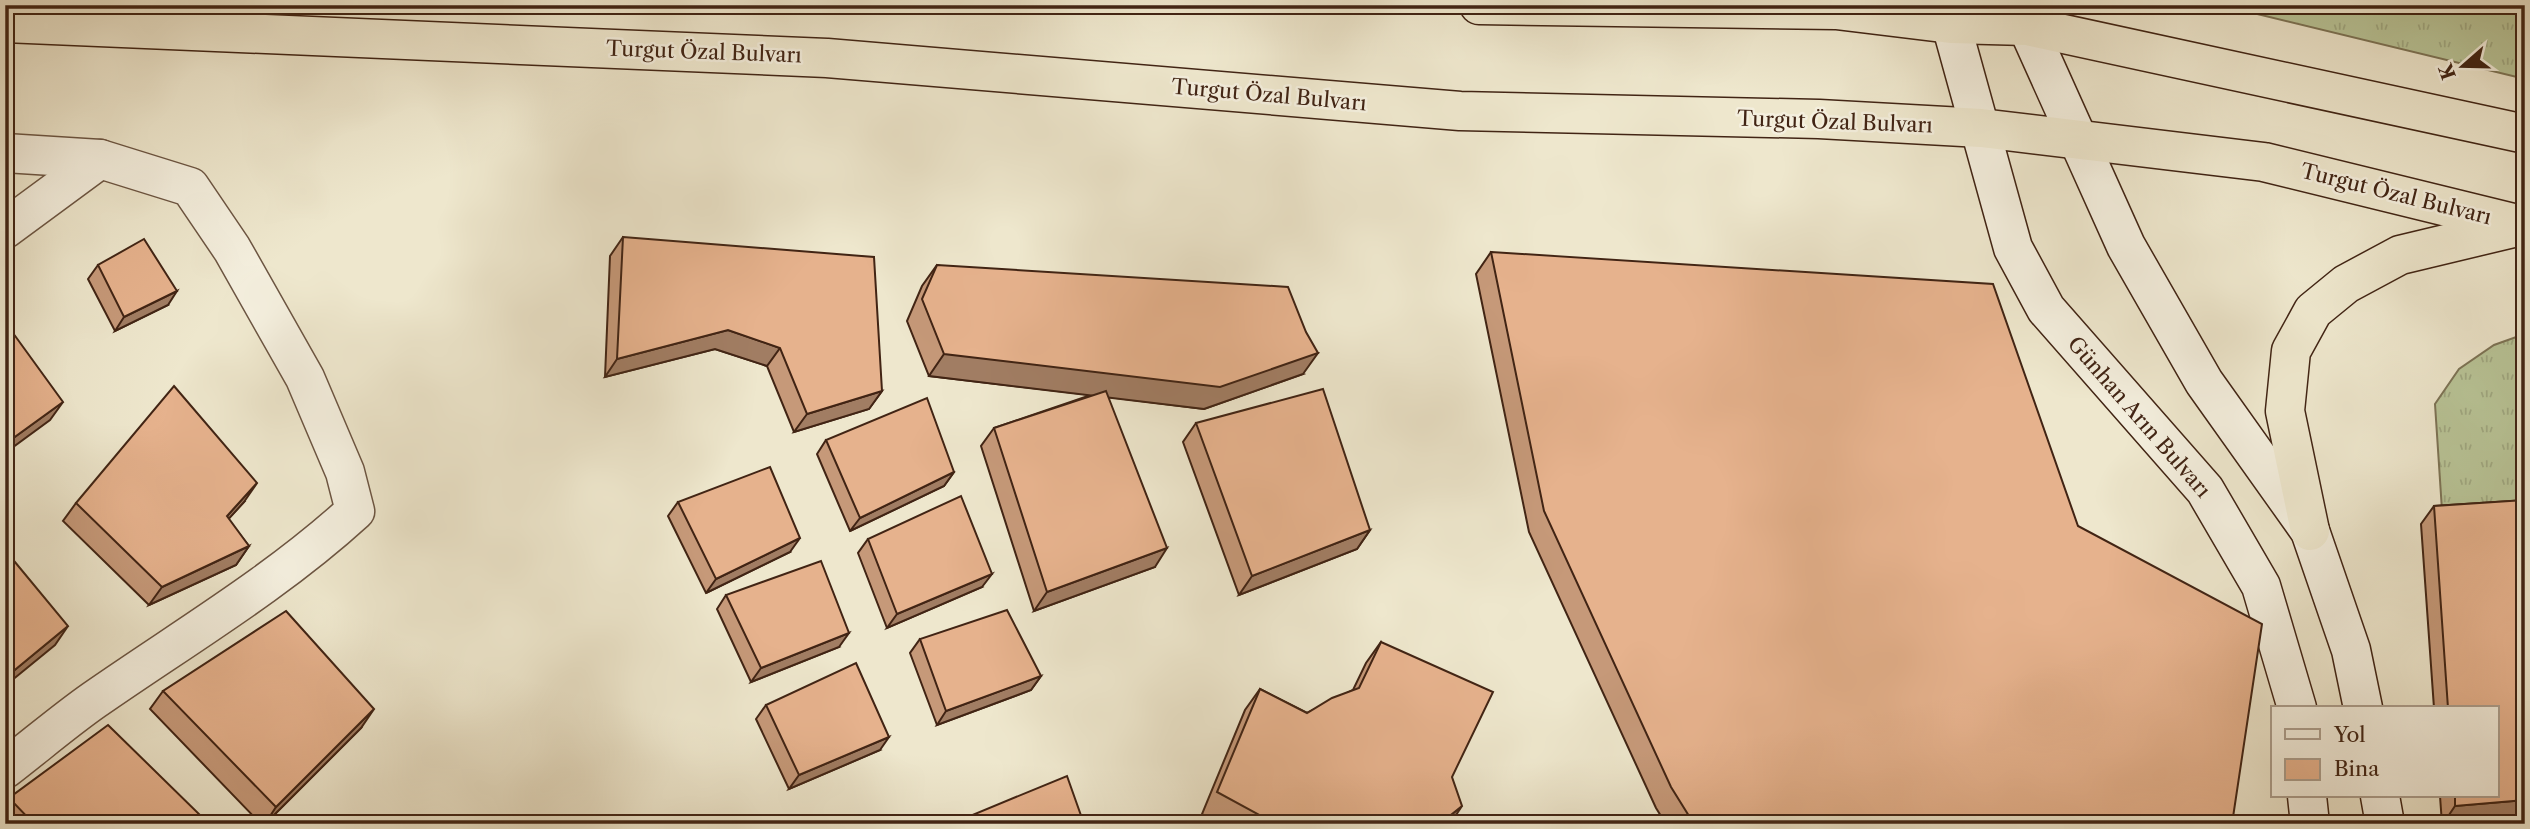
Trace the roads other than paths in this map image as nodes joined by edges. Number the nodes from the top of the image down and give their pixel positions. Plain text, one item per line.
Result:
1 (1479, 5) edge
2 (1948, 15) edge
3 (2021, 16) edge
4 (5, 23) edge
5 (1981, 128) junction
6 (2525, 134) edge
7 (2078, 138) junction
8 (5, 153) edge
9 (100, 159) junction
10 (2524, 226) edge
11 (5, 229) edge
12 (2310, 531) junction
13 (2296, 706) edge
14 (2363, 706) edge
15 (5, 769) edge
16 (2307, 798) edge
17 (2380, 798) edge
18 (2310, 824) edge
19 (2385, 824) edge

1 - 2 highway
2 - 3 highway
2 - 5 main road, Günhan Arın Bulvarı
3 - 6 highway
3 - 7 main road
4 - 5 highway, Turgut Özal Bulvarı
5 - 7 highway, Turgut Özal Bulvarı
5 - 13 main road, Günhan Arın Bulvarı
7 - 10 highway, Turgut Özal Bulvarı
7 - 12 main road
8 - 9 main road
9 - 11 main road
9 - 15 main road
10 - 12 highway
12 - 14 main road
16 - 18 main road
17 - 19 main road

